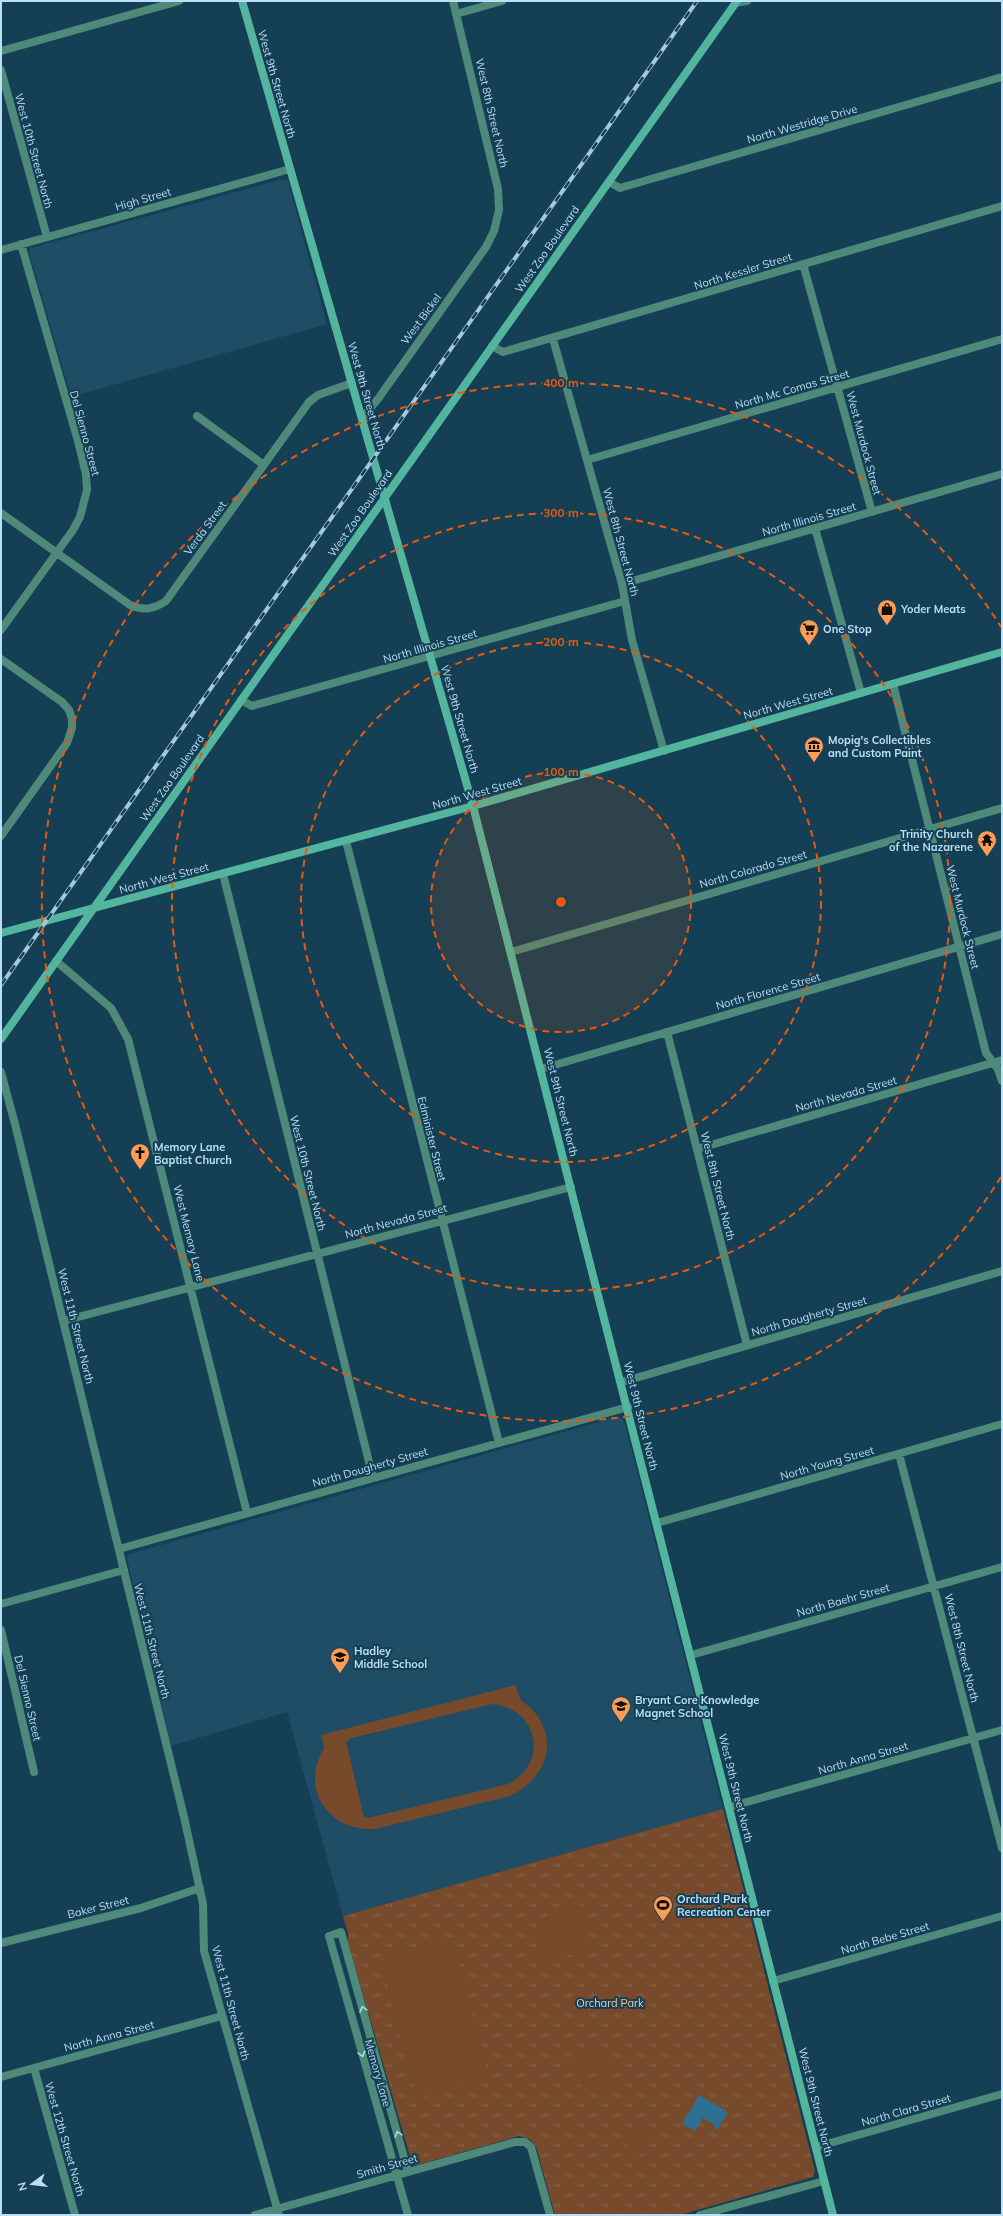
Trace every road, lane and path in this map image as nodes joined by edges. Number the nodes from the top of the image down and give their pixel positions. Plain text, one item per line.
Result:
1 (179, 1) edge
2 (242, 1) edge
3 (453, 1) edge
4 (502, 1) edge
5 (748, 1) edge
6 (736, 2) edge
7 (456, 14) junction
8 (1, 51) edge
9 (1, 70) edge
10 (1002, 77) edge
11 (290, 169) junction
12 (609, 182) junction
13 (1002, 206) edge
14 (494, 231) joint
15 (47, 237) junction
16 (21, 244) junction
17 (1, 250) edge
18 (803, 264) junction
19 (553, 339) junction
20 (1002, 339) edge
21 (492, 346) junction
22 (352, 383) junction
23 (838, 387) junction
24 (197, 416) dead end
25 (362, 418) junction
26 (587, 460) junction
27 (264, 464) junction
28 (1002, 474) edge
29 (385, 497) junction
30 (872, 512) junction
31 (1, 513) edge
32 (815, 528) junction
33 (57, 552) junction
34 (622, 584) junction
35 (625, 601) junction
36 (1, 630) edge
37 (1002, 652) edge
38 (431, 657) junction
39 (1, 659) edge
40 (893, 684) junction
41 (861, 694) junction
42 (241, 700) junction
43 (664, 751) junction
44 (473, 806) junction
45 (1002, 808) edge
46 (929, 829) junction
47 (1, 836) edge
48 (346, 841) junction
49 (223, 874) junction
50 (94, 908) junction
51 (1, 932) edge
52 (1002, 934) edge
53 (959, 946) junction
54 (511, 952) junction
55 (56, 962) junction
56 (667, 1032) junction
57 (1, 1039) edge
58 (1002, 1060) edge
59 (992, 1063) junction
60 (541, 1069) junction
61 (1, 1072) edge
62 (1002, 1081) edge
63 (697, 1149) junction
64 (571, 1186) junction
65 (442, 1220) junction
66 (317, 1253) junction
67 (1002, 1271) edge
68 (191, 1287) junction
69 (63, 1321) junction
70 (747, 1345) junction
71 (622, 1382) junction
72 (628, 1407) junction
73 (1002, 1424) edge
74 (499, 1443) junction
75 (900, 1454) junction
76 (373, 1478) junction
77 (247, 1513) junction
78 (657, 1523) junction
79 (119, 1549) junction
80 (1002, 1567) edge
81 (124, 1570) junction
82 (934, 1586) junction
83 (1, 1604) edge
84 (1, 1630) edge
85 (691, 1655) junction
86 (1002, 1730) edge
87 (974, 1738) junction
88 (34, 1772) dead end
89 (729, 1807) junction
90 (1002, 1848) edge
91 (200, 1888) junction
92 (1002, 1916) edge
93 (1, 1943) edge
94 (774, 1981) junction
95 (222, 2016) junction
96 (34, 2068) junction
97 (1, 2078) edge
98 (1002, 2094) edge
99 (816, 2147) junction
100 (408, 2172) junction
101 (396, 2175) junction
102 (824, 2181) junction
103 (278, 2212) edge
104 (75, 2215) edge
105 (255, 2215) edge
106 (408, 2215) edge
107 (550, 2215) edge
108 (700, 2215) edge
109 (833, 2215) edge

1 - 8 street
2 - 11 main road, West 9th Street North
3 - 7 street, West 8th Street North
4 - 7 street
5 - 6 street
6 - 12 main road, West Zoo Boulevard
7 - 14 street, West 8th Street North
9 - 15 street, West 10th Street North
10 - 12 street, North Westridge Drive
11 - 15 street, High Street
11 - 22 main road, West 9th Street North
12 - 21 main road, West Zoo Boulevard
13 - 18 street, North Kessler Street
14 - 25 street, West Bickel
15 - 16 street, High Street
16 - 17 street, High Street
16 - 33 street, Del Sienno Street
18 - 19 street, North Kessler Street
18 - 23 street, West Murdock Street
19 - 21 street, North Kessler Street
19 - 26 street, West 8th Street North
20 - 23 street, North Mc Comas Street
21 - 29 main road, West Zoo Boulevard
22 - 25 main road, West 9th Street North
22 - 27 street, Verda Street
23 - 26 street, North Mc Comas Street
23 - 30 street, West Murdock Street
24 - 27 street
25 - 29 main road, West 9th Street North
26 - 34 street, West 8th Street North
27 - 33 street, Verda Street
28 - 30 street, North Illinois Street
29 - 38 main road, West 9th Street North
29 - 42 main road, West Zoo Boulevard
30 - 32 street, North Illinois Street
31 - 33 street, Verda Street
32 - 34 street, North Illinois Street
32 - 41 street
33 - 36 street, Del Sienno Street
34 - 35 street, West 8th Street North
35 - 38 street, North Illinois Street
35 - 43 street, West 8th Street North
37 - 40 main road, North West Street
38 - 42 street, North Illinois Street
38 - 44 main road, West 9th Street North
39 - 47 street
40 - 41 main road, North West Street
40 - 46 street, West Murdock Street
41 - 43 main road, North West Street
42 - 50 main road, West Zoo Boulevard
43 - 44 main road, North West Street
44 - 48 main road, North West Street
44 - 54 main road, West 9th Street North
45 - 46 street, North Colorado Street
46 - 53 street, West Murdock Street
46 - 54 street, North Colorado Street
48 - 49 main road, North West Street
48 - 65 street, Edminister Street
49 - 50 main road, North West Street
49 - 66 street, West 10th Street North
50 - 51 main road, North West Street
50 - 55 main road, West Zoo Boulevard
52 - 53 street, North Florence Street
53 - 56 street, North Florence Street
53 - 59 street, West Murdock Street
54 - 60 main road, West 9th Street North
55 - 57 main road, West Zoo Boulevard
55 - 68 street, West Memory Lane
56 - 60 street, North Florence Street
56 - 63 street, West 8th Street North
58 - 59 street, North Nevada Street
59 - 62 street, West Murdock Street
59 - 63 street, North Nevada Street
60 - 64 main road, West 9th Street North
61 - 69 street, West 11th Street North
63 - 70 street, West 8th Street North
64 - 65 street, North Nevada Street
64 - 71 main road, West 9th Street North
65 - 66 street, North Nevada Street
65 - 74 street, Edminister Street
66 - 68 street, North Nevada Street
66 - 76 street, West 10th Street North
67 - 70 street, North Dougherty Street
68 - 69 street, North Nevada Street
68 - 77 street, West Memory Lane
69 - 79 street, West 11th Street North
70 - 71 street, North Dougherty Street
71 - 72 main road, West 9th Street North
72 - 74 street, North Dougherty Street
72 - 78 main road, West 9th Street North
73 - 75 street, North Young Street
74 - 76 street, North Dougherty Street
75 - 78 street, North Young Street
75 - 82 street, West 8th Street North
76 - 77 street, North Dougherty Street
77 - 79 street, North Dougherty Street
78 - 85 main road, West 9th Street North
79 - 81 street, West 11th Street North
80 - 82 street, North Baehr Street
81 - 83 street
81 - 91 street, West 11th Street North
82 - 85 street, North Baehr Street
82 - 87 street, West 8th Street North
84 - 88 street, Del Sienno Street
85 - 89 main road, West 9th Street North
86 - 87 street, North Anna Street
87 - 89 street, North Anna Street
87 - 90 street, West 8th Street North
89 - 94 main road, West 9th Street North
91 - 93 street, Baker Street
91 - 95 street, West 11th Street North
92 - 94 street, North Bebe Street
94 - 99 main road, West 9th Street North
95 - 96 street, North Anna Street
95 - 103 street, West 11th Street North
96 - 97 street, North Anna Street
96 - 104 street, West 12th Street North
98 - 99 street, North Clara Street
99 - 102 main road, West 9th Street North
100 - 101 street, Smith Street
100 -> 101 street, Memory Lane
100 - 107 street, Smith Street
101 - 103 street, Smith Street
101 - 106 street, Memory Lane
102 - 108 street
102 - 109 main road, West 9th Street North
103 - 105 street, Smith Street

